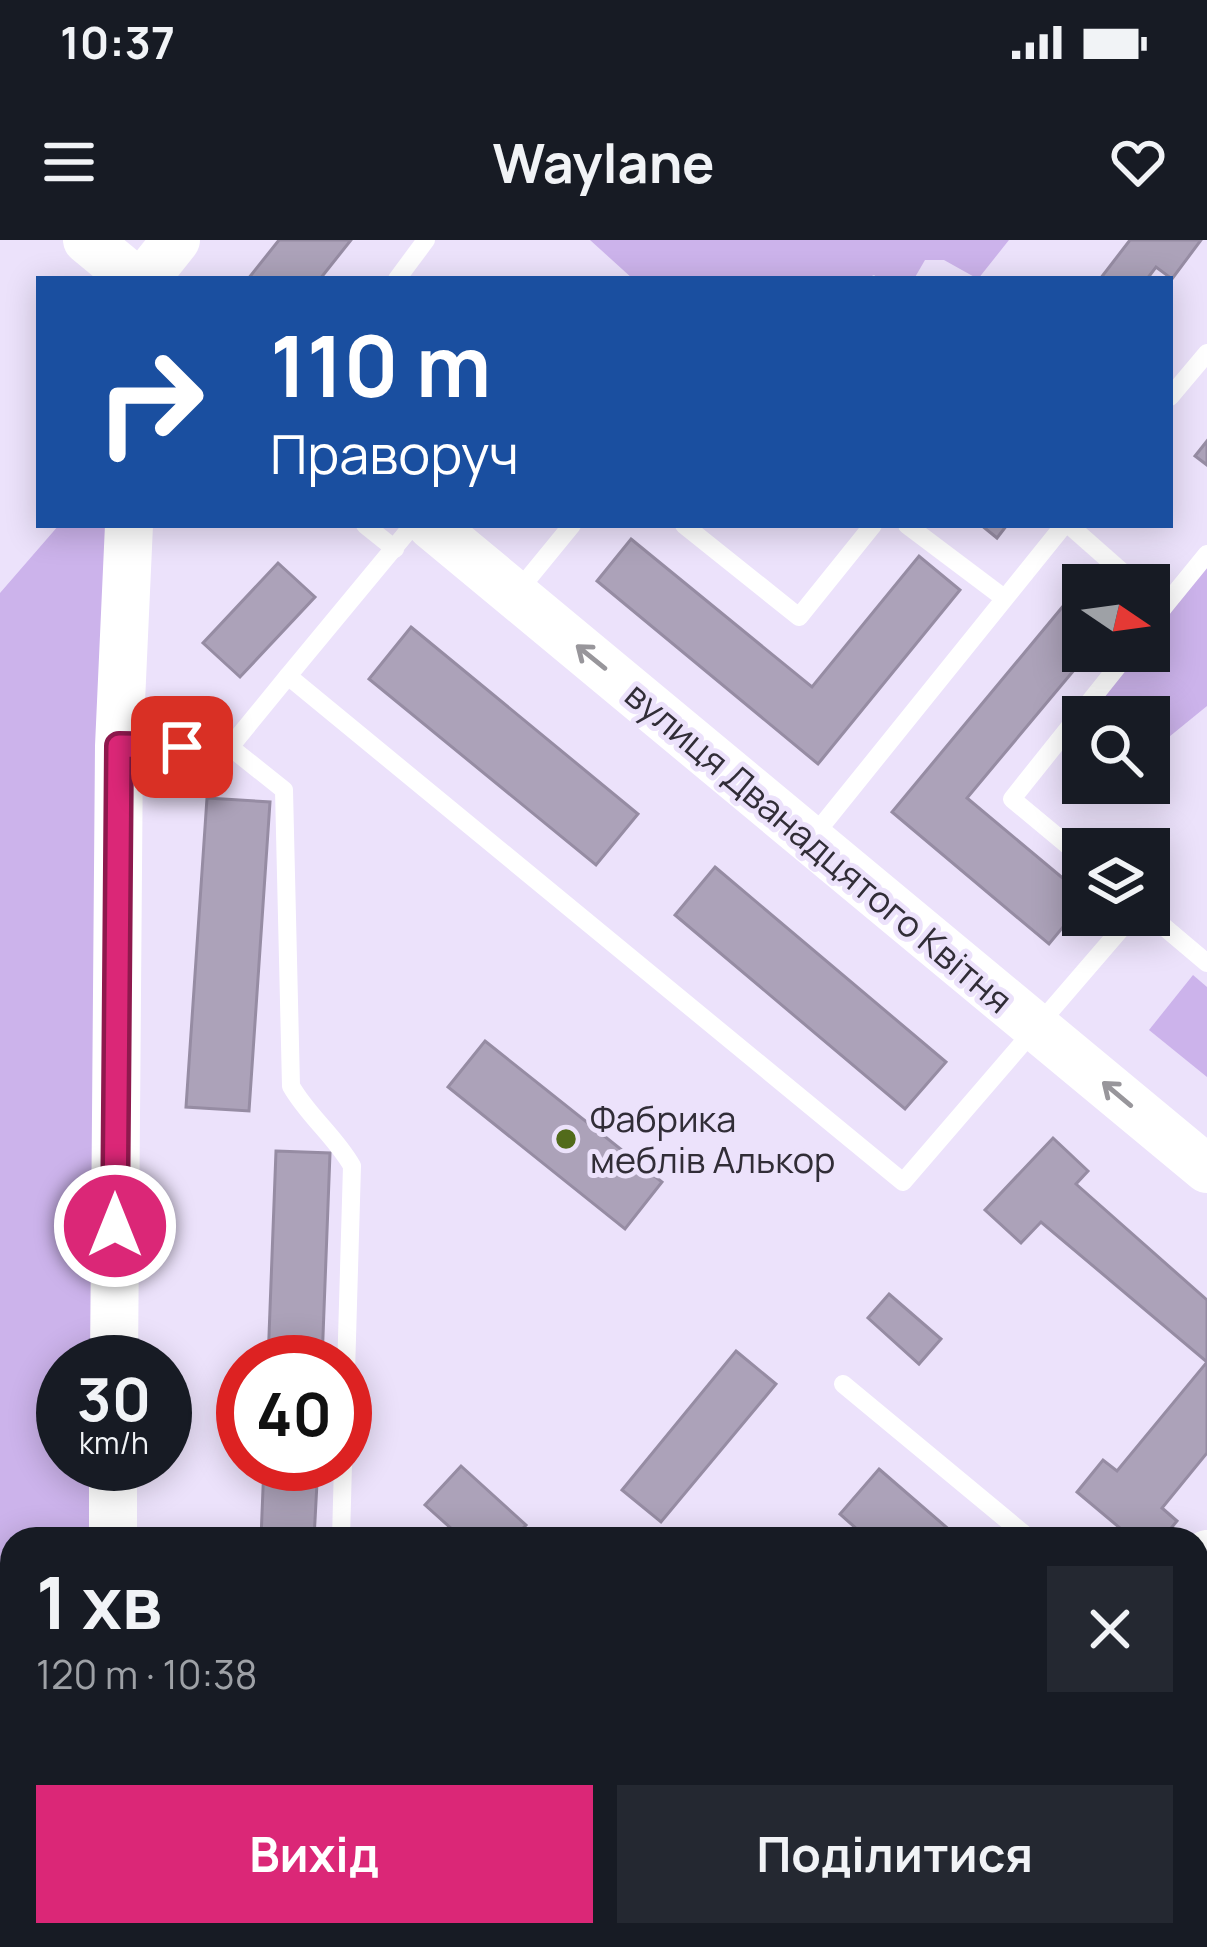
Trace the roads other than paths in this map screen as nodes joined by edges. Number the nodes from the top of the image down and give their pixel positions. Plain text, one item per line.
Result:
1 (88, 240) edge
2 (176, 240) edge
3 (427, 240) edge
4 (130, 276) edge
5 (147, 276) edge
6 (399, 276) edge
7 (1207, 353) edge
8 (1173, 393) edge
9 (129, 528) edge
10 (388, 528) edge
11 (570, 528) edge
12 (688, 528) edge
13 (871, 528) edge
14 (912, 528) edge
15 (1064, 528) edge
16 (1070, 528) edge
17 (429, 533) edge
18 (1207, 554) edge
19 (1112, 564) edge
20 (1170, 589) edge
21 (515, 595) junction
22 (1004, 598) junction
23 (1113, 672) edge
24 (288, 676) junction
25 (119, 746) junction
26 (230, 747) junction
27 (810, 840) junction
28 (1062, 841) edge
29 (1170, 932) edge
30 (1115, 936) edge
31 (1207, 963) edge
32 (1038, 1029) junction
33 (1207, 1169) edge
34 (114, 1335) edge
35 (347, 1335) edge
36 (843, 1384) dead end
37 (113, 1491) edge
38 (343, 1491) edge
39 (112, 1527) edge
40 (341, 1527) edge
41 (1016, 1527) edge

1 - 4 street
2 - 5 street
3 - 6 lane
7 - 8 lane
9 - 25 street
10 - 17 lane
11 - 21 lane
12 - 13 lane
14 - 22 lane
15 - 22 lane
16 - 19 lane
17 - 21 street, вулиця Дванадцятого Квітня
17 - 24 lane
18 - 20 lane
27 -> 21 street, вулиця Дванадцятого Квітня
22 - 27 lane
23 - 28 lane
24 - 26 lane
24 - 32 lane
25 - 26 lane
25 - 34 street
26 - 35 lane
27 - 32 street, вулиця Дванадцятого Квітня
29 - 31 lane
30 - 32 lane
33 -> 32 street, вулиця Дванадцятого Квітня
36 - 41 lane
37 - 39 street
38 - 40 lane

